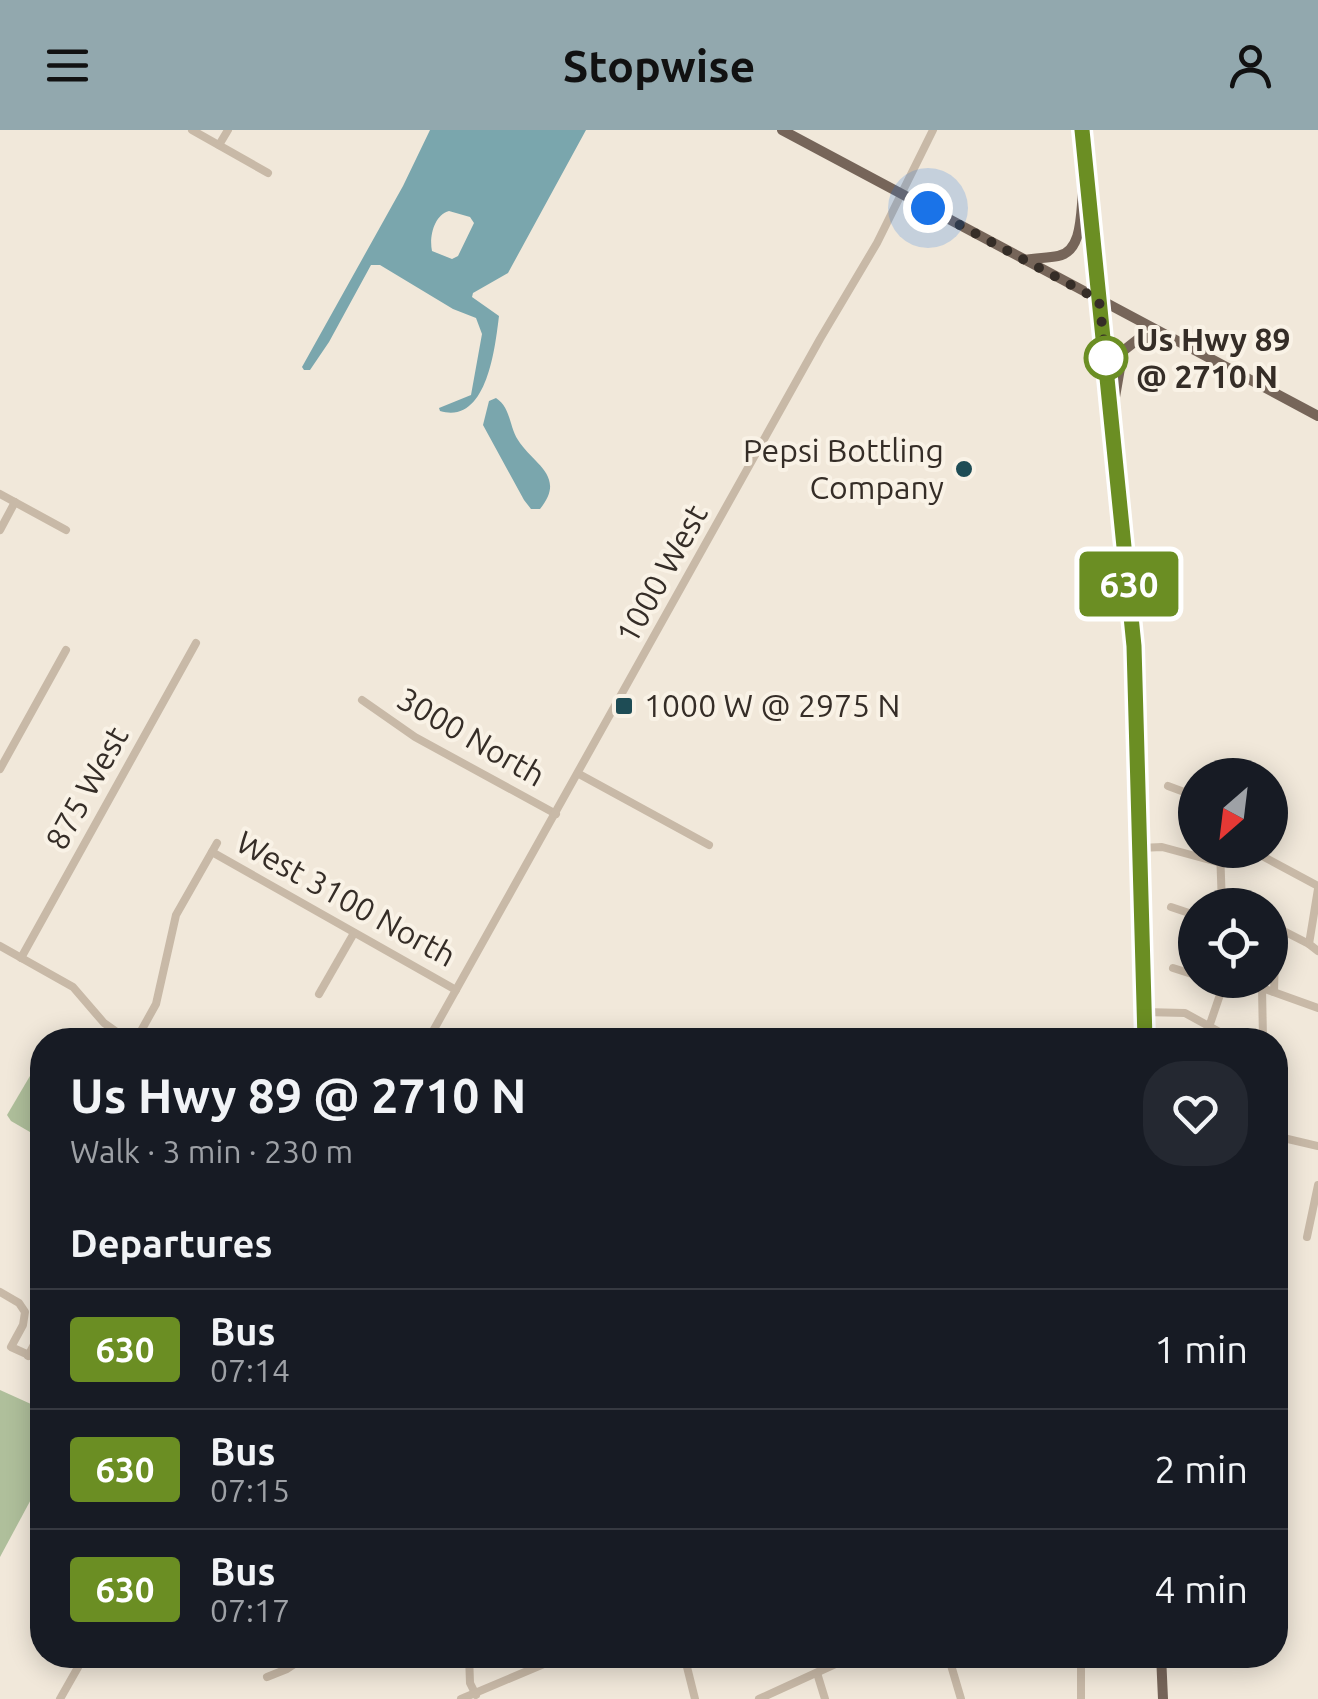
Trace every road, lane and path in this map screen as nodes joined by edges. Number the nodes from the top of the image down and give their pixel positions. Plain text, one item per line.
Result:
1 (192, 130) edge
2 (228, 130) edge
3 (782, 130) edge
4 (933, 130) edge
5 (1082, 130) edge
6 (219, 146) junction
7 (1087, 168) junction
8 (268, 173) dead end
9 (901, 194) junction
10 (1024, 260) junction
11 (1099, 300) junction
12 (1165, 335) junction
13 (1112, 414) junction
14 (1318, 416) edge
15 (0, 494) edge
16 (15, 502) junction
17 (0, 530) edge
18 (66, 530) dead end
19 (196, 643) dead end
20 (66, 650) dead end
21 (362, 700) dead end
22 (0, 769) edge
23 (579, 774) junction
24 (1168, 786) dead end
25 (1178, 790) edge
26 (556, 814) junction
27 (217, 843) dead end
28 (709, 845) dead end
29 (1140, 848) junction
30 (1178, 851) edge
31 (212, 852) junction
32 (1288, 864) edge
33 (1318, 887) edge
34 (1170, 906) dead end
35 (1178, 909) edge
36 (354, 933) junction
37 (1288, 933) edge
38 (1310, 944) junction
39 (0, 946) edge
40 (1318, 951) edge
41 (21, 958) junction
42 (1173, 968) dead end
43 (1178, 970) edge
44 (456, 990) junction
45 (319, 994) dead end
46 (1288, 997) edge
47 (1221, 998) edge
48 (1262, 998) edge
49 (1318, 1008) edge
50 (1144, 1012) junction
51 (1211, 1027) joint
52 (111, 1028) edge
53 (143, 1028) edge
54 (435, 1028) edge
55 (1145, 1028) edge
56 (1263, 1028) edge
57 (1288, 1139) edge
58 (1318, 1146) edge
59 (1318, 1185) edge
60 (1318, 1195) edge
61 (1307, 1236) dead end
62 (0, 1292) edge
63 (30, 1352) edge
64 (28, 1356) joint
65 (77, 1668) edge
66 (290, 1668) edge
67 (469, 1668) edge
68 (537, 1668) edge
69 (687, 1668) edge
70 (828, 1668) edge
71 (952, 1668) edge
72 (1081, 1668) edge
73 (1161, 1668) edge
74 (817, 1673) junction
75 (267, 1677) dead end
76 (476, 1695) junction
77 (60, 1699) edge
78 (461, 1699) edge
79 (695, 1699) edge
80 (758, 1699) edge
81 (825, 1699) edge
82 (961, 1699) edge
83 (1081, 1699) edge
84 (1162, 1699) edge

1 - 6 street
2 - 6 street
3 - 9 main road
4 - 9 street, 1000 West
5 - 7 main road
6 - 8 street
7 - 10 main road
7 - 11 main road
9 - 10 main road
9 - 23 street, 1000 West
10 - 11 main road
11 - 12 main road
11 - 13 main road
12 - 13 main road
12 - 14 main road
13 - 29 main road
15 - 16 street
16 - 17 street
16 - 18 street
19 - 41 street, 875 West
20 - 22 street
21 - 26 street, 3000 North
23 - 26 street, 1000 West
23 - 28 street, 3000 North
24 - 25 street
26 - 44 street, 1000 West
27 - 31 street
29 - 30 street
29 - 50 main road
31 - 36 street, West 3100 North
31 - 53 street
32 - 33 street
33 - 38 street
34 - 35 street
36 - 44 street, West 3100 North
36 - 45 street
37 - 38 street
38 - 40 street
39 - 41 street
41 - 52 street
42 - 43 street
44 - 54 street, 1000 West
46 - 49 street
47 - 51 street
48 - 56 street
50 - 51 street
50 - 55 main road
57 - 58 street
59 - 60 street
60 - 61 street
62 - 64 street
63 - 64 street
65 - 77 street
66 - 75 street
67 - 76 street
68 - 76 street
69 - 79 street
70 - 74 street
71 - 82 street
72 - 83 street
73 - 84 main road
74 - 80 street
74 - 81 street
76 - 78 street

